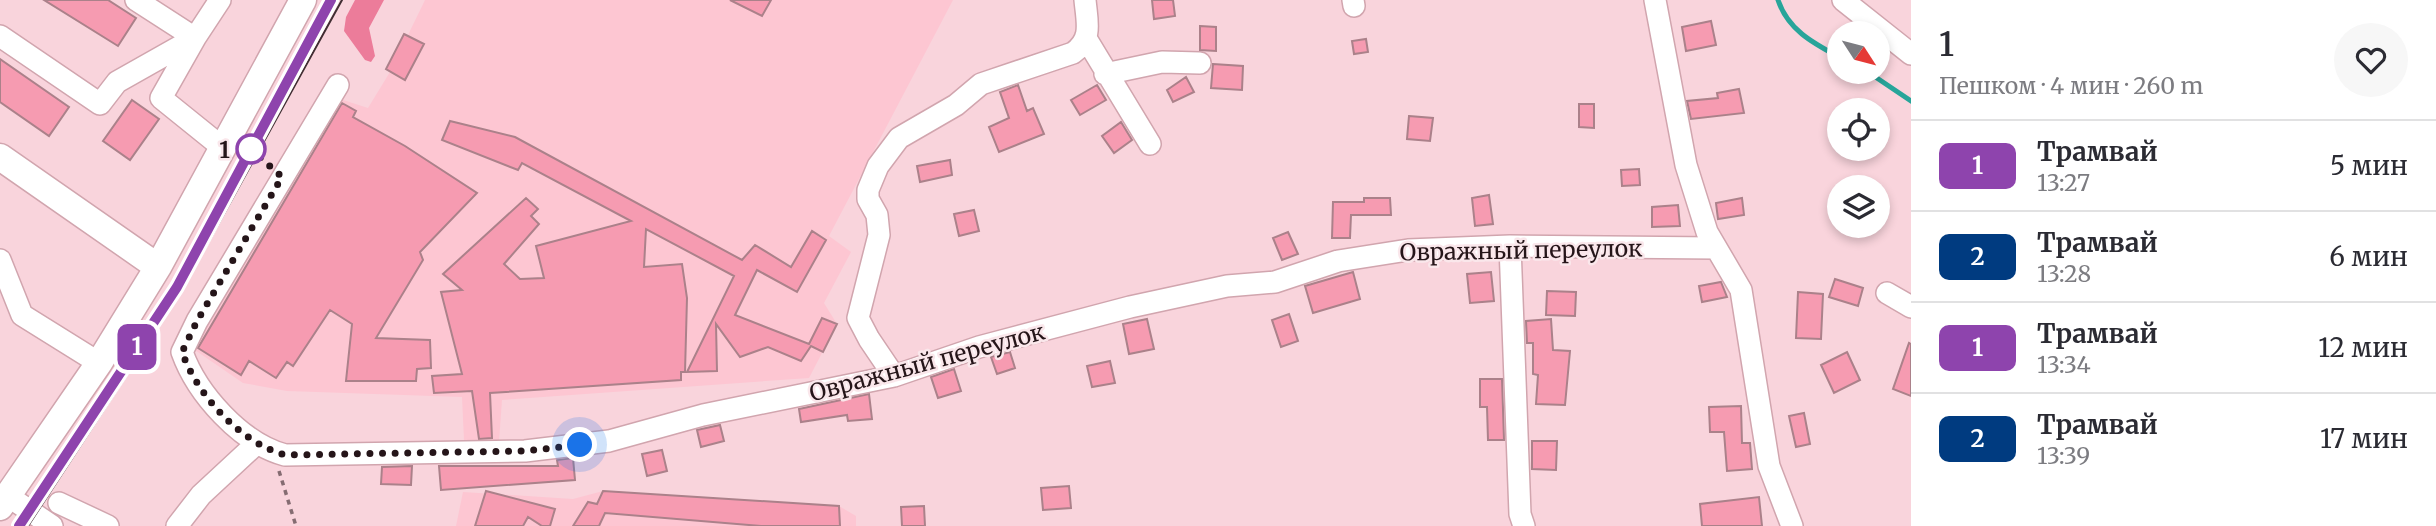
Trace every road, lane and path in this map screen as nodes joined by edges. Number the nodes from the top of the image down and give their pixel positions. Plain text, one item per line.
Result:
1 (136, 0) edge
2 (220, 0) edge
3 (303, 0) edge
4 (1085, 0) edge
5 (1655, 0) edge
6 (1843, 0) edge
7 (0, 36) edge
8 (195, 38) junction
9 (1087, 40) junction
10 (1911, 54) edge
11 (1200, 63) dead end
12 (1105, 74) junction
13 (338, 85) dead end
14 (1150, 144) dead end
15 (223, 148) junction
16 (0, 157) edge
17 (1510, 246) junction
18 (1716, 248) junction
19 (0, 262) edge
20 (158, 267) junction
21 (1887, 293) dead end
22 (1911, 307) edge
23 (99, 363) junction
24 (894, 376) junction
25 (265, 448) junction
26 (4, 502) edge
27 (59, 503) dead end
28 (52, 526) edge
29 (108, 526) edge
30 (177, 526) edge
31 (296, 526) edge
32 (1524, 526) edge
33 (1792, 526) edge

1 - 8 street
2 - 8 street
3 - 15 main road
4 - 9 street
5 - 18 street
6 - 10 street
7 - 8 street
8 - 15 street
9 - 12 street
9 - 24 street
11 - 12 street
12 - 14 street
13 - 25 street
15 - 20 main road
16 - 20 main road
17 - 18 street, Овражный переулок
17 - 24 street, Овражный переулок
17 - 32 street
18 - 33 street
19 - 23 street
20 - 23 main road
21 - 22 street
23 - 26 main road
24 - 25 street, Овражный переулок
25 - 30 street
25 - 31 path
26 - 28 street
27 - 29 street

